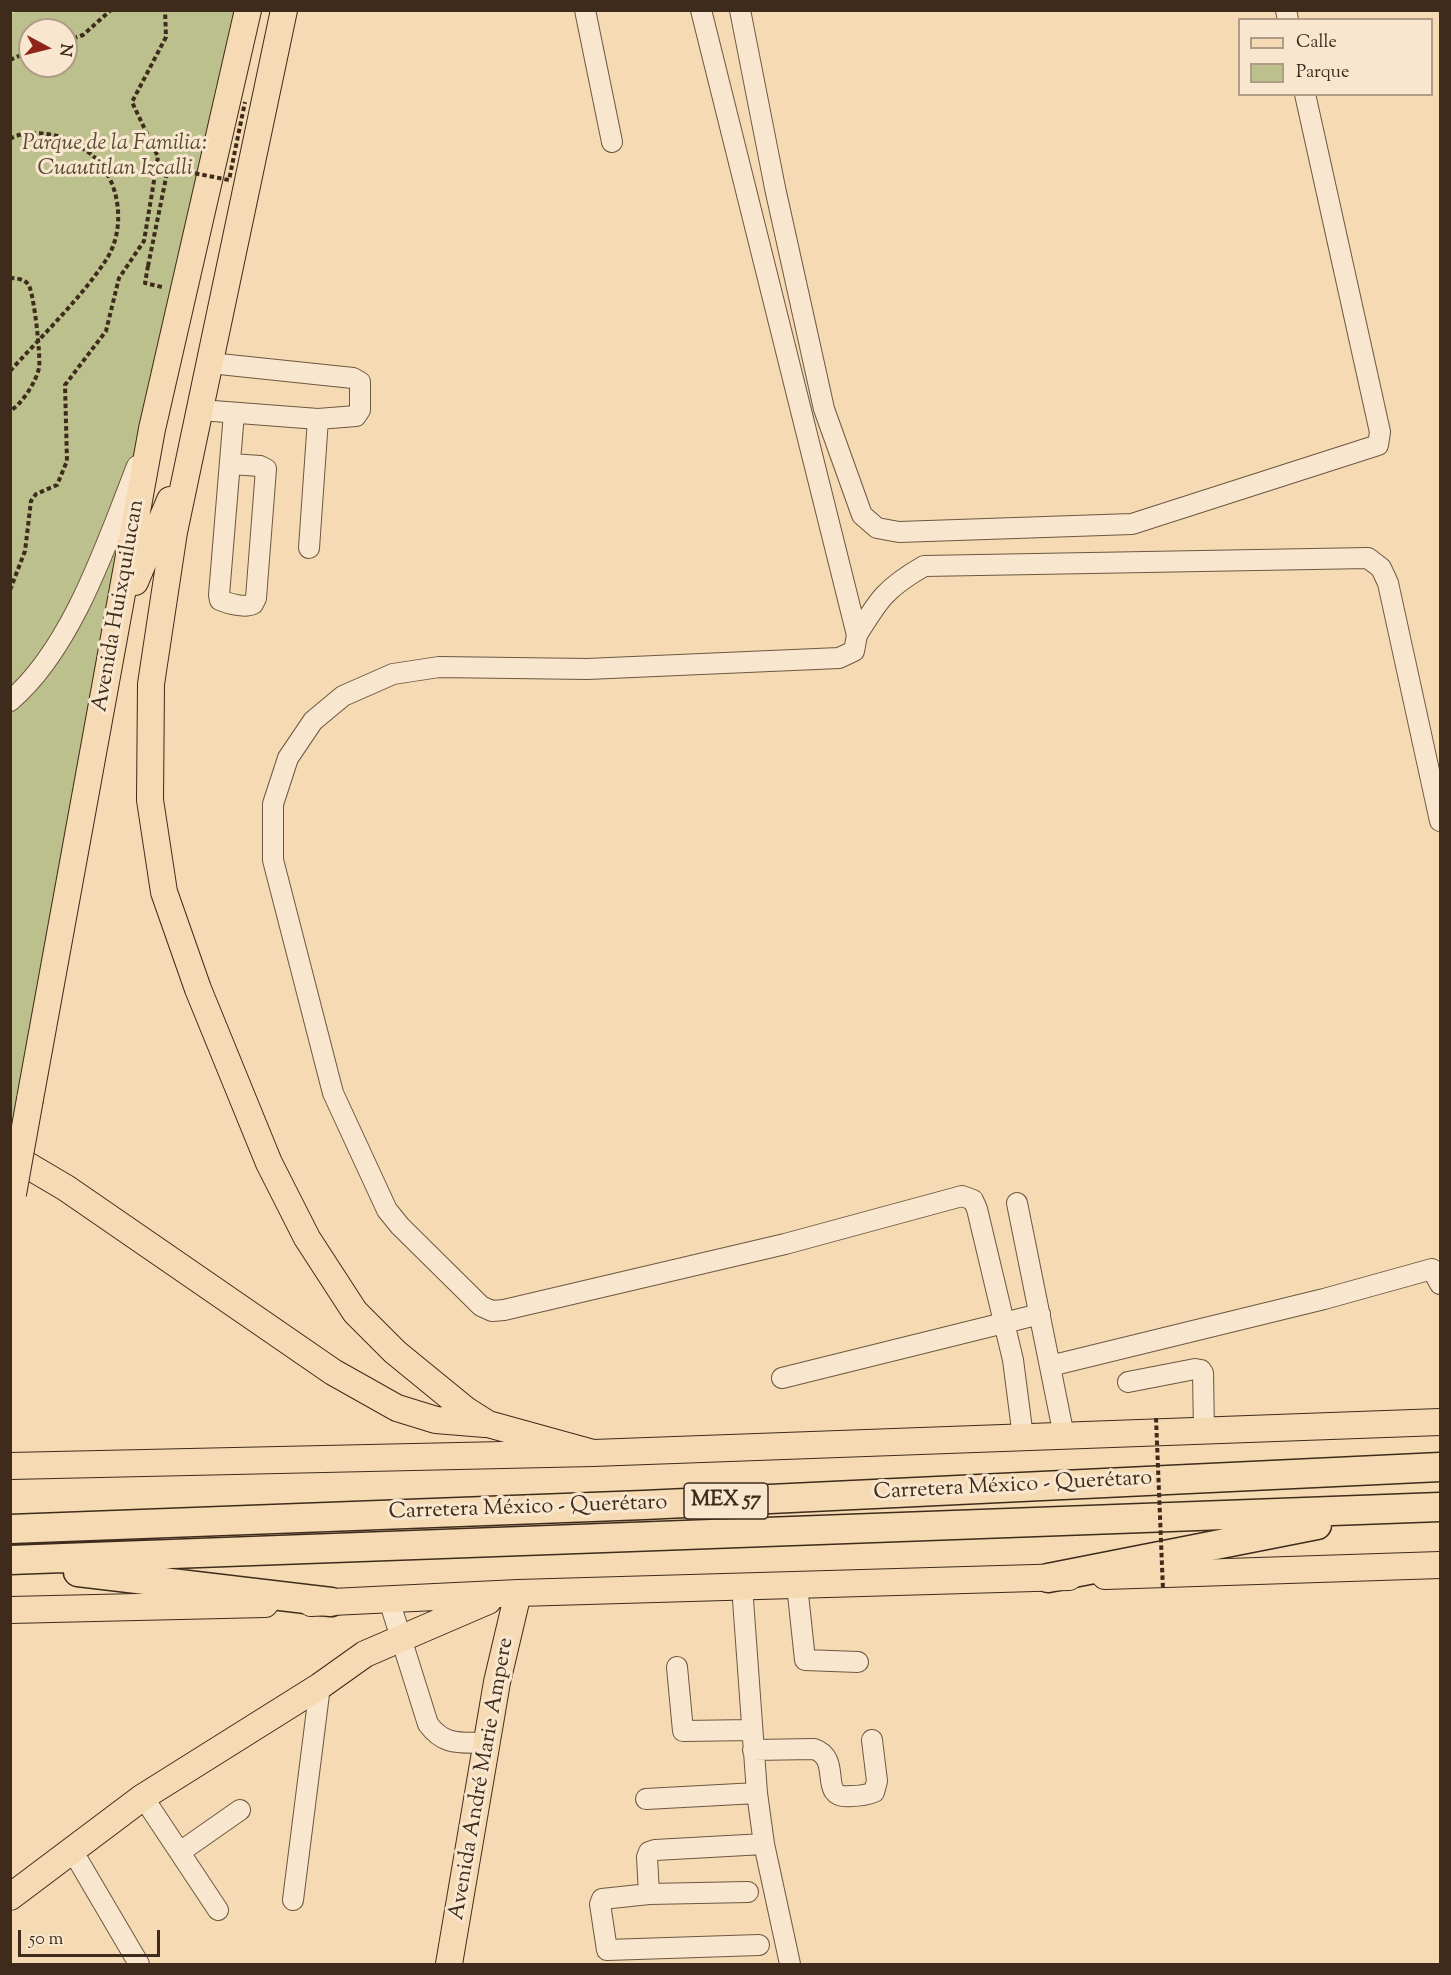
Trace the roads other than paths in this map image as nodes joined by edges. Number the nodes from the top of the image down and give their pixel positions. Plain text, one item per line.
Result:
1 (248, 10) edge
2 (284, 10) edge
3 (585, 10) edge
4 (701, 10) edge
5 (740, 10) edge
6 (1305, 96) edge
7 (612, 142) dead end
8 (210, 363) junction
9 (200, 410) junction
10 (234, 413) junction
11 (318, 419) junction
12 (152, 429) junction
13 (193, 446) junction
14 (231, 464) junction
15 (309, 548) dead end
16 (117, 624) junction
17 (857, 635) junction
18 (10, 701) edge
19 (1440, 821) edge
20 (10, 1155) edge
21 (12, 1200) edge
22 (1017, 1203) dead end
23 (1438, 1273) edge
24 (1040, 1314) junction
25 (1005, 1322) junction
26 (1050, 1366) junction
27 (782, 1378) dead end
28 (1128, 1382) dead end
29 (1440, 1422) edge
30 (488, 1424) junction
31 (1204, 1431) junction
32 (1064, 1436) junction
33 (1023, 1437) junction
34 (593, 1453) junction
35 (10, 1466) edge
36 (1440, 1467) edge
37 (1440, 1507) edge
38 (1402, 1508) junction
39 (10, 1529) edge
40 (10, 1562) edge
41 (1440, 1565) edge
42 (1048, 1578) junction
43 (797, 1585) junction
44 (742, 1586) junction
45 (510, 1594) junction
46 (389, 1600) junction
47 (331, 1602) junction
48 (10, 1610) edge
49 (400, 1639) junction
50 (858, 1662) dead end
51 (677, 1667) dead end
52 (320, 1686) junction
53 (752, 1740) junction
54 (872, 1740) dead end
55 (487, 1743) junction
56 (757, 1793) junction
57 (143, 1797) junction
58 (646, 1799) dead end
59 (240, 1810) dead end
60 (764, 1844) junction
61 (72, 1850) junction
62 (180, 1852) junction
63 (748, 1892) dead end
64 (649, 1894) junction
65 (10, 1897) edge
66 (292, 1900) dead end
67 (218, 1910) dead end
68 (759, 1945) dead end
69 (608, 1957) edge
70 (139, 1965) edge
71 (449, 1965) edge
72 (790, 1965) edge

1 - 12 main road, Avenida Huixquilucan
2 - 8 main road
3 - 7 street
4 - 17 street
5 - 6 street
8 - 9 main road
8 - 11 street
9 - 10 street
9 - 13 main road
10 - 11 street
10 - 14 street
11 - 15 street
12 - 16 main road, Avenida Huixquilucan
12 - 18 street
13 - 16 main road
13 - 30 main road
14 - 14 street
16 - 21 main road, Avenida Huixquilucan, bridge
17 - 19 street
17 - 25 street
20 - 30 main road
22 - 24 street
23 - 26 street
24 - 25 street
24 - 26 street
25 - 27 street
25 - 33 street
26 - 32 street
28 - 31 street
29 - 31 main road
30 - 34 main road
31 - 32 main road
32 - 33 main road
33 - 34 main road
34 - 35 main road
36 - 39 highway, Carretera México - Querétaro / MEX 57
37 - 38 highway, Carretera México - Querétaro / MEX 57
38 - 40 highway, Carretera México - Querétaro / MEX 57
38 - 42 highway
40 - 47 highway
41 - 42 main road
42 - 43 main road
43 - 44 main road
43 - 50 street
44 - 45 main road
44 - 53 street
45 - 46 main road
45 - 49 main road
45 - 55 main road, Avenida André Marie Ampere
46 - 47 main road
46 - 49 street
47 - 48 main road
49 - 52 main road
49 - 55 street
51 - 53 street
52 - 57 main road
52 - 66 street
53 - 54 street
53 - 56 street
55 - 71 main road, Avenida André Marie Ampere
56 - 58 street
56 - 60 street
57 - 61 main road
57 - 62 street
59 - 62 street
60 - 64 street
60 - 72 street
61 - 65 main road
61 - 70 street
62 - 67 street
63 - 64 street
64 - 69 street
68 - 69 street

